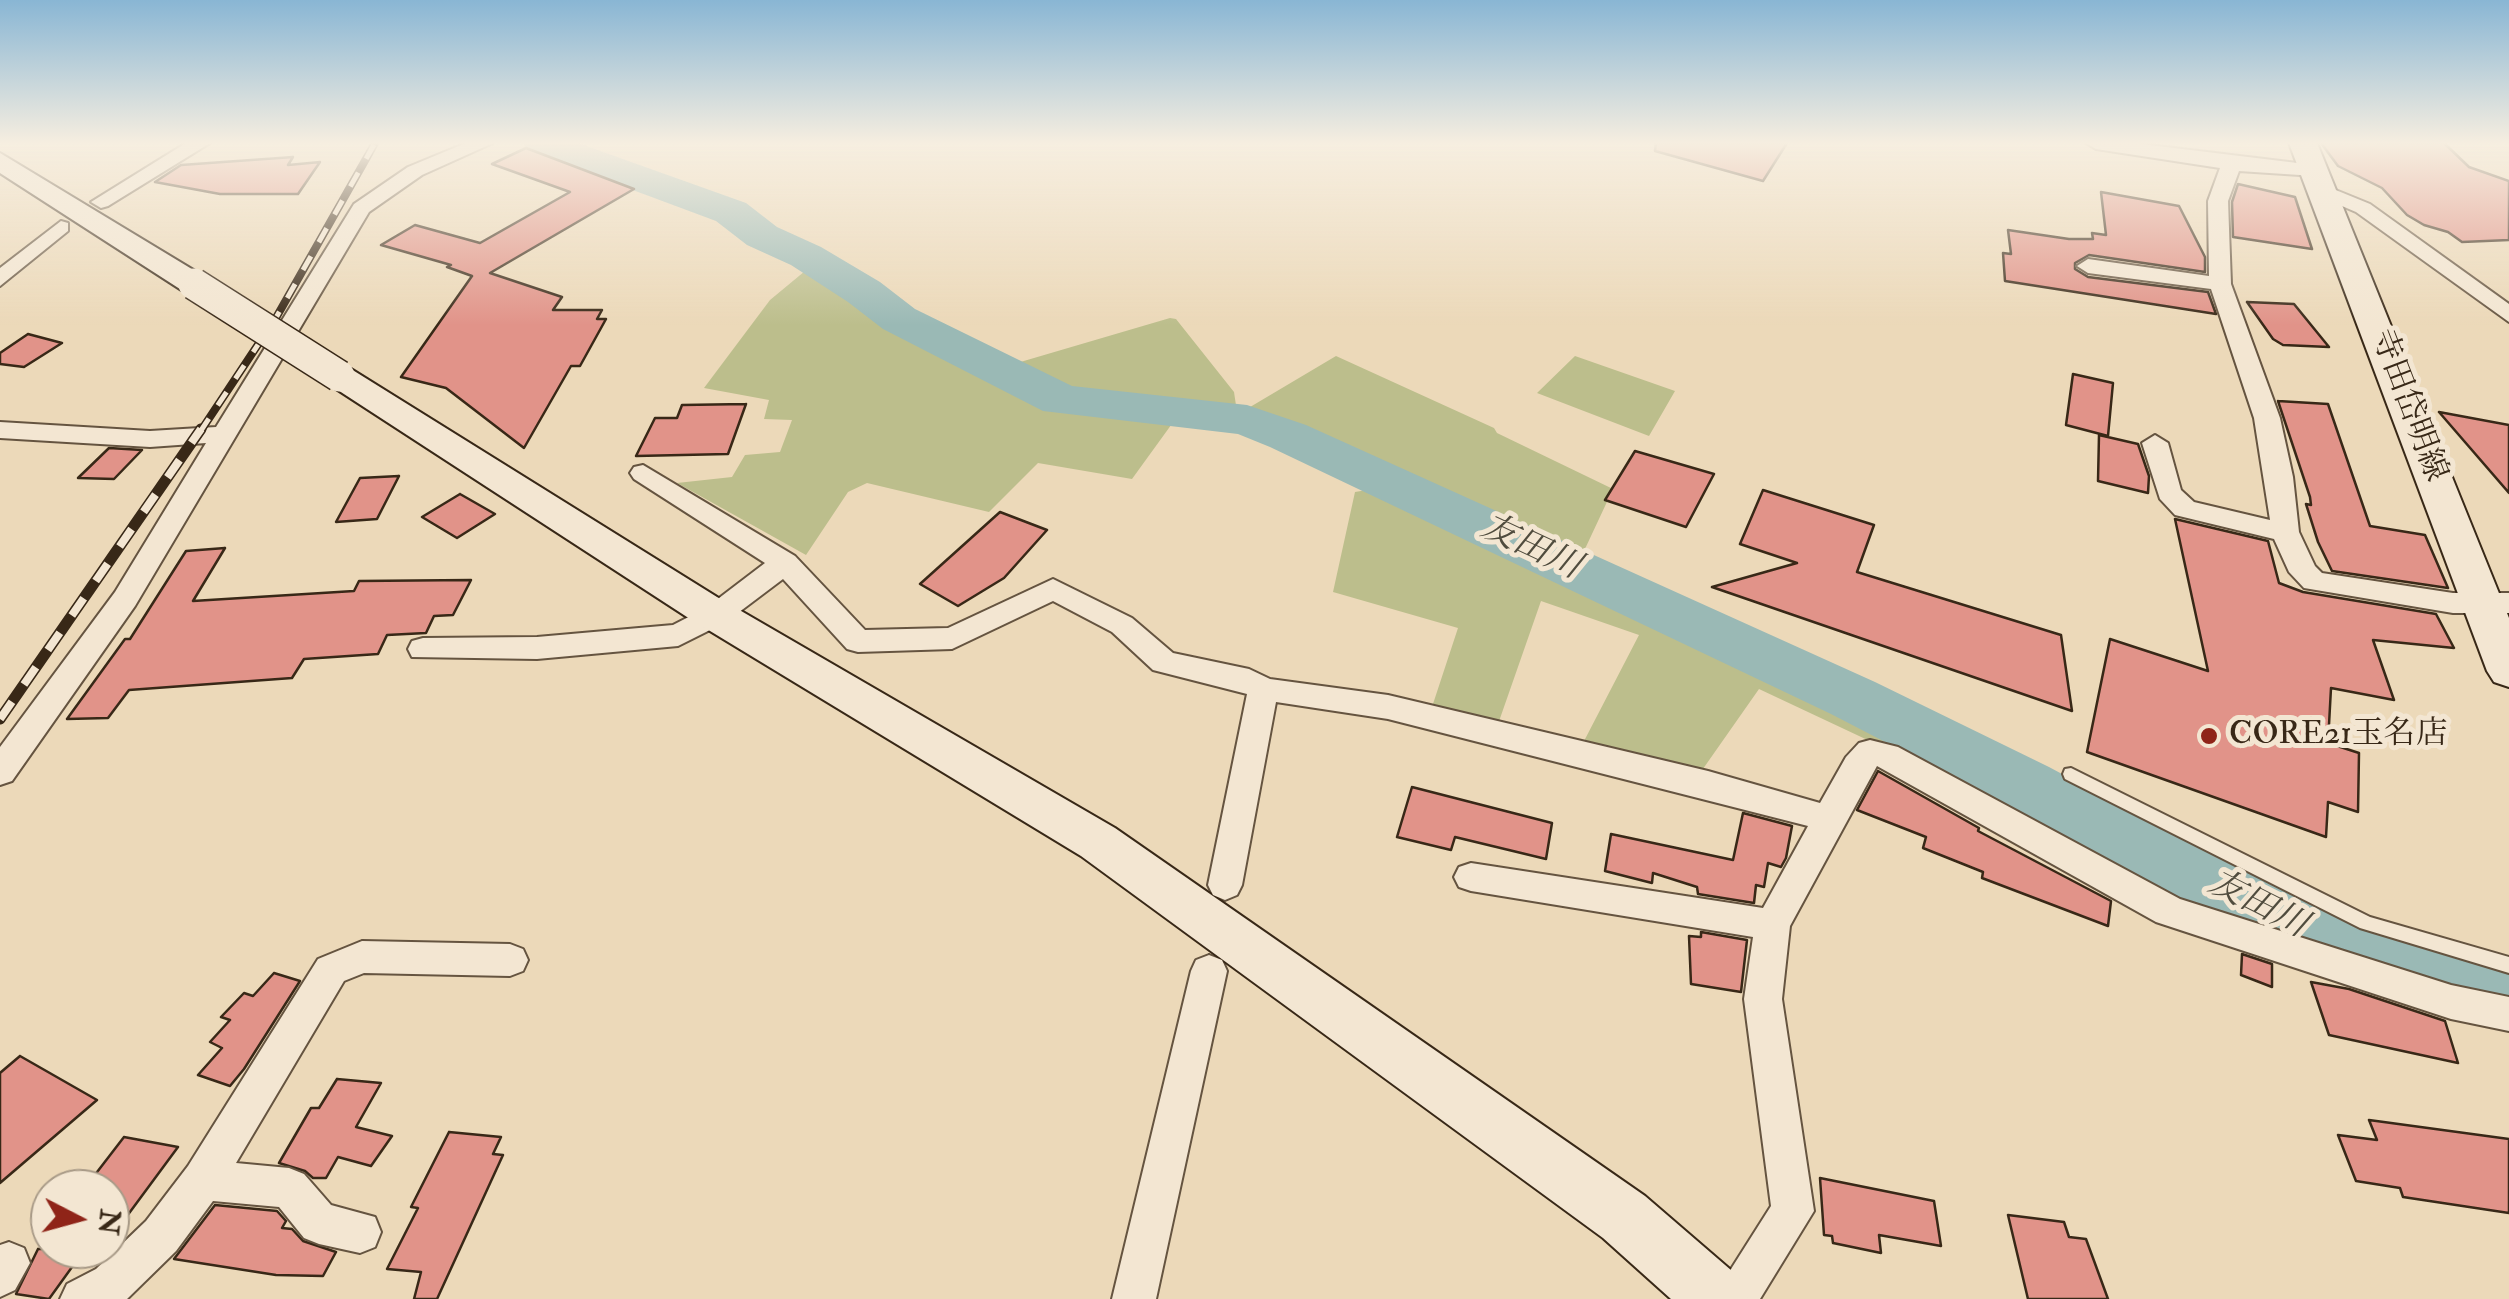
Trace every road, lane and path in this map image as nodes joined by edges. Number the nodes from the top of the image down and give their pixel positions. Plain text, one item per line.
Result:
1 (68, 204) edge
2 (367, 204) edge
3 (2218, 204) edge
4 (2327, 204) edge
5 (2358, 204) edge
6 (61, 227) dead end
7 (2088, 266) dead end
8 (0, 279) edge
9 (2220, 284) junction
10 (2509, 315) edge
11 (0, 430) edge
12 (228, 434) junction
13 (2156, 442) dead end
14 (643, 474) dead end
15 (2285, 532) junction
16 (786, 563) junction
17 (2495, 603) edge
18 (716, 615) junction
19 (422, 649) dead end
20 (2509, 671) edge
21 (1263, 689) junction
22 (0, 772) edge
23 (2071, 774) dead end
24 (1830, 819) junction
25 (1471, 876) dead end
26 (1225, 885) dead end
27 (1772, 924) junction
28 (510, 960) dead end
29 (2509, 965) edge
30 (1208, 971) dead end
31 (2509, 1014) edge
32 (204, 1180) junction
33 (360, 1232) dead end
34 (82, 1299) edge
35 (1134, 1299) edge
36 (1717, 1299) edge
37 (1734, 1299) edge

1 - 18 street, bridge
2 - 12 street
3 - 9 street
4 - 17 street, 寺田岱明線
5 - 10 street
6 - 8 street
7 - 9 street
9 - 15 street
11 - 12 street
12 - 22 street
13 - 15 street
14 - 16 street
15 - 17 street
16 - 18 street
16 - 21 street
17 - 20 street, 寺田岱明線
18 - 19 street
18 - 36 street
21 - 24 street
21 - 26 street
23 - 29 lane
24 - 27 street
24 - 31 street
25 - 27 street
27 - 37 street
28 - 32 street
30 - 35 street
32 - 33 street
32 - 34 street

